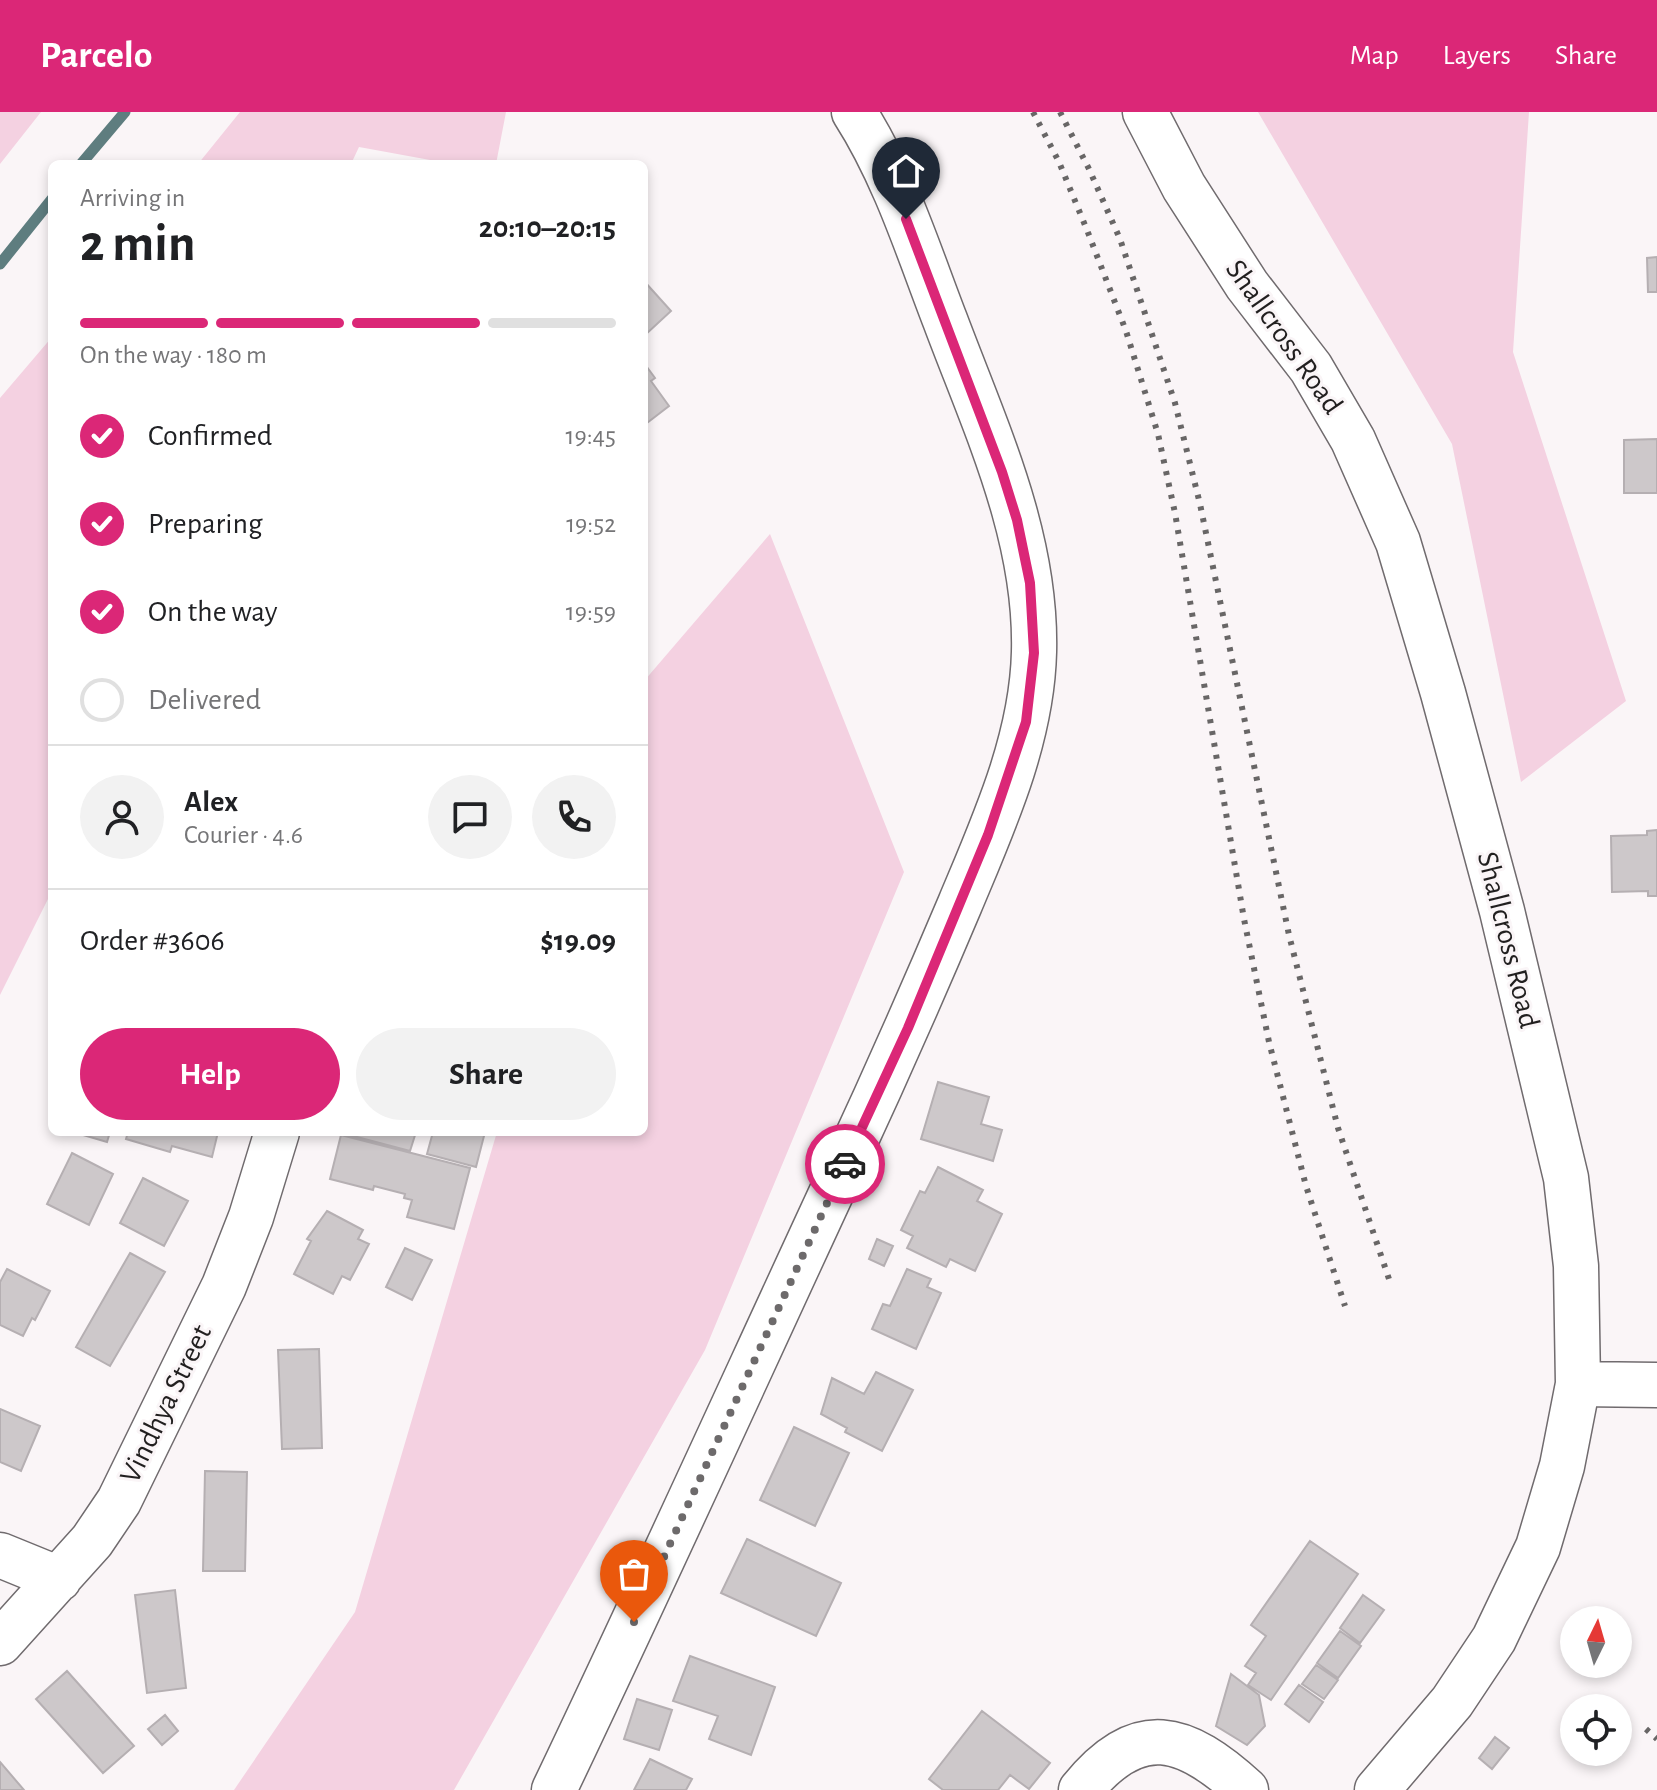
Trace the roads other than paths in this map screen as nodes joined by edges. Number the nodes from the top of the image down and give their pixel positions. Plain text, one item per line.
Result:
1 (854, 112) edge
2 (1145, 112) edge
3 (276, 1136) edge
4 (1578, 1384) junction
5 (1657, 1385) edge
6 (0, 1555) edge
7 (59, 1579) junction
8 (0, 1643) edge
9 (554, 1790) edge
10 (1081, 1790) edge
11 (1246, 1790) edge
12 (1377, 1790) edge

1 - 9 street
2 - 4 street, Shallcross Road
3 - 7 street, Vindhya Street
4 - 5 street
4 - 12 street, Shallcross Road
6 - 7 street
7 - 8 street, Vindhya Street
10 - 11 street

